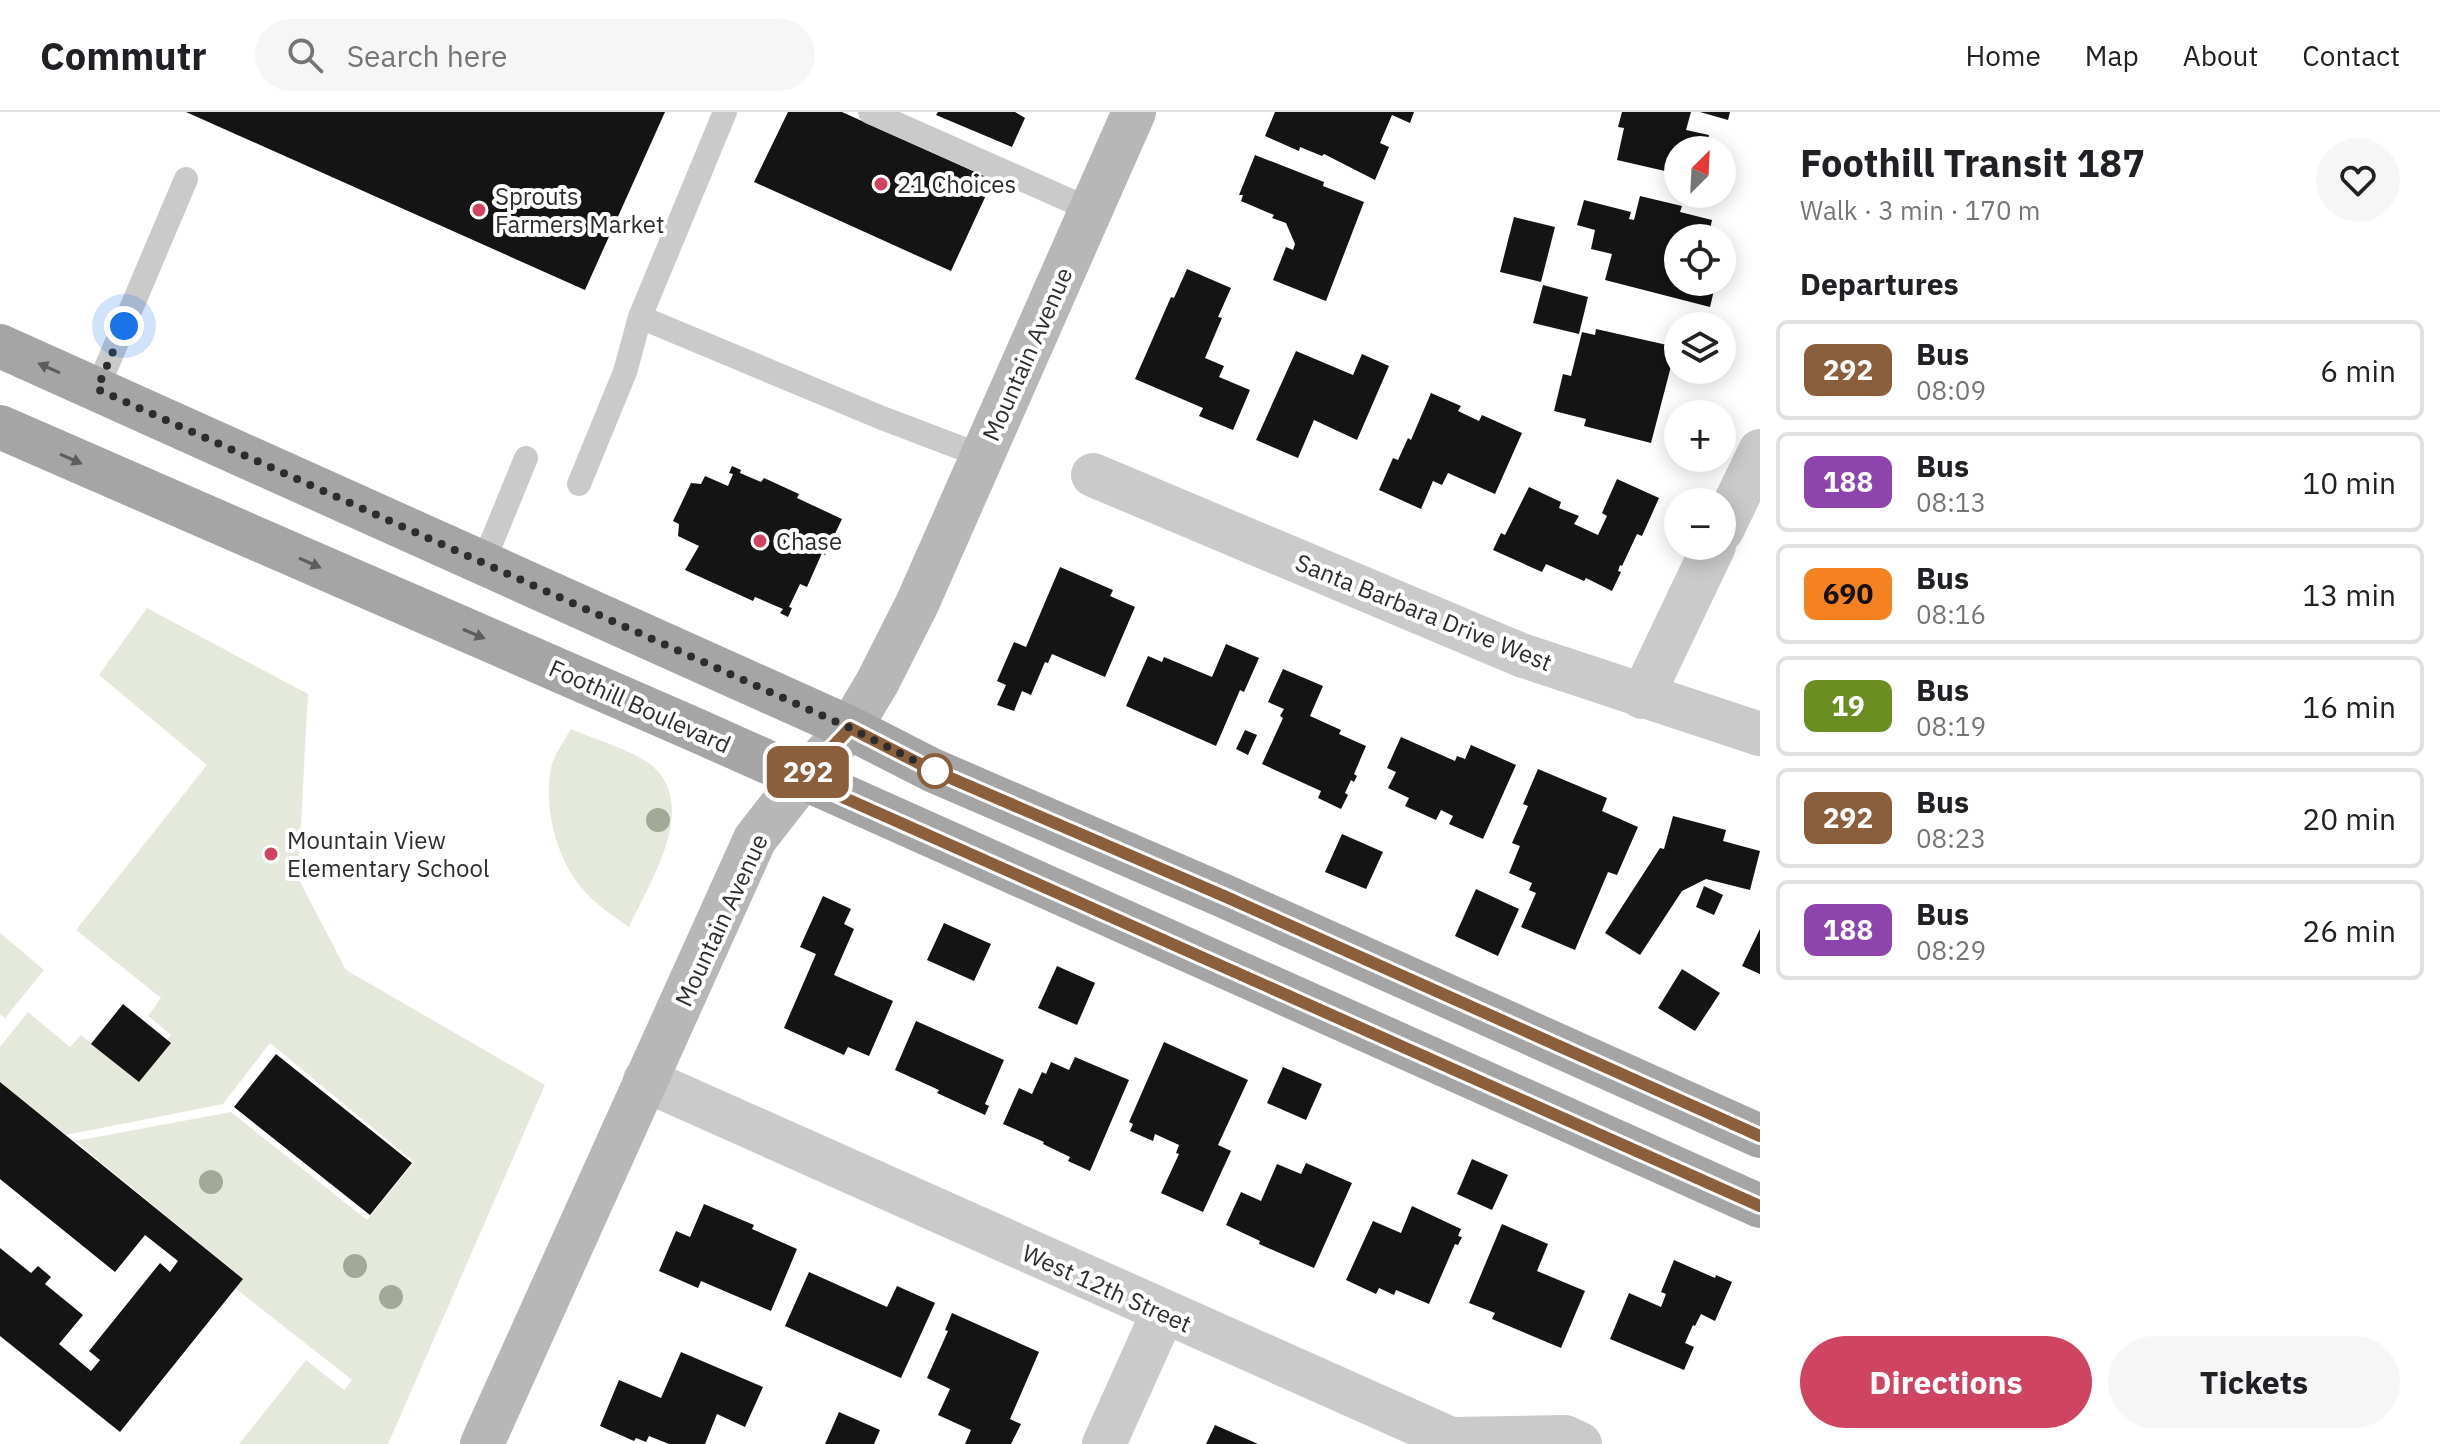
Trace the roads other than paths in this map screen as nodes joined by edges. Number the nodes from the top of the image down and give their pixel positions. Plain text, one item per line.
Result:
1 (725, 112) edge
2 (870, 112) edge
3 (1134, 112) edge
4 (186, 179) dead end
5 (1091, 210) junction
6 (640, 317) junction
7 (0, 346) edge
8 (97, 389) junction
9 (0, 427) edge
10 (1760, 451) edge
11 (982, 456) junction
12 (526, 458) dead end
13 (1093, 475) dead end
14 (579, 484) dead end
15 (1736, 501) edge
16 (1707, 560) edge
17 (483, 563) junction
18 (1642, 697) junction
19 (850, 728) junction
20 (1760, 734) edge
21 (802, 779) junction
22 (645, 1080) junction
23 (1760, 1136) edge
24 (1760, 1206) edge
25 (1163, 1313) junction
26 (482, 1444) edge
27 (1104, 1444) edge
28 (1580, 1444) edge

1 - 6 lane
2 - 5 lane
3 - 5 main road, Mountain Avenue
4 - 8 lane
5 - 11 main road, Mountain Avenue
6 - 11 lane
6 - 14 lane
8 -> 7 main road
8 - 17 main road
9 -> 21 main road, Foothill Boulevard
10 - 15 street
11 - 19 main road, Mountain Avenue
12 - 17 lane
13 - 18 street, Santa Barbara Drive West
16 - 18 street
17 - 19 main road
18 - 20 street, Santa Barbara Drive West
19 - 21 main road, Mountain Avenue
19 - 23 main road
21 - 22 main road, Mountain Avenue
21 - 24 main road, Foothill Boulevard
22 - 25 street, West 12th Street
22 - 26 main road, Mountain Avenue
25 - 27 street
25 - 28 street, West 12th Street

